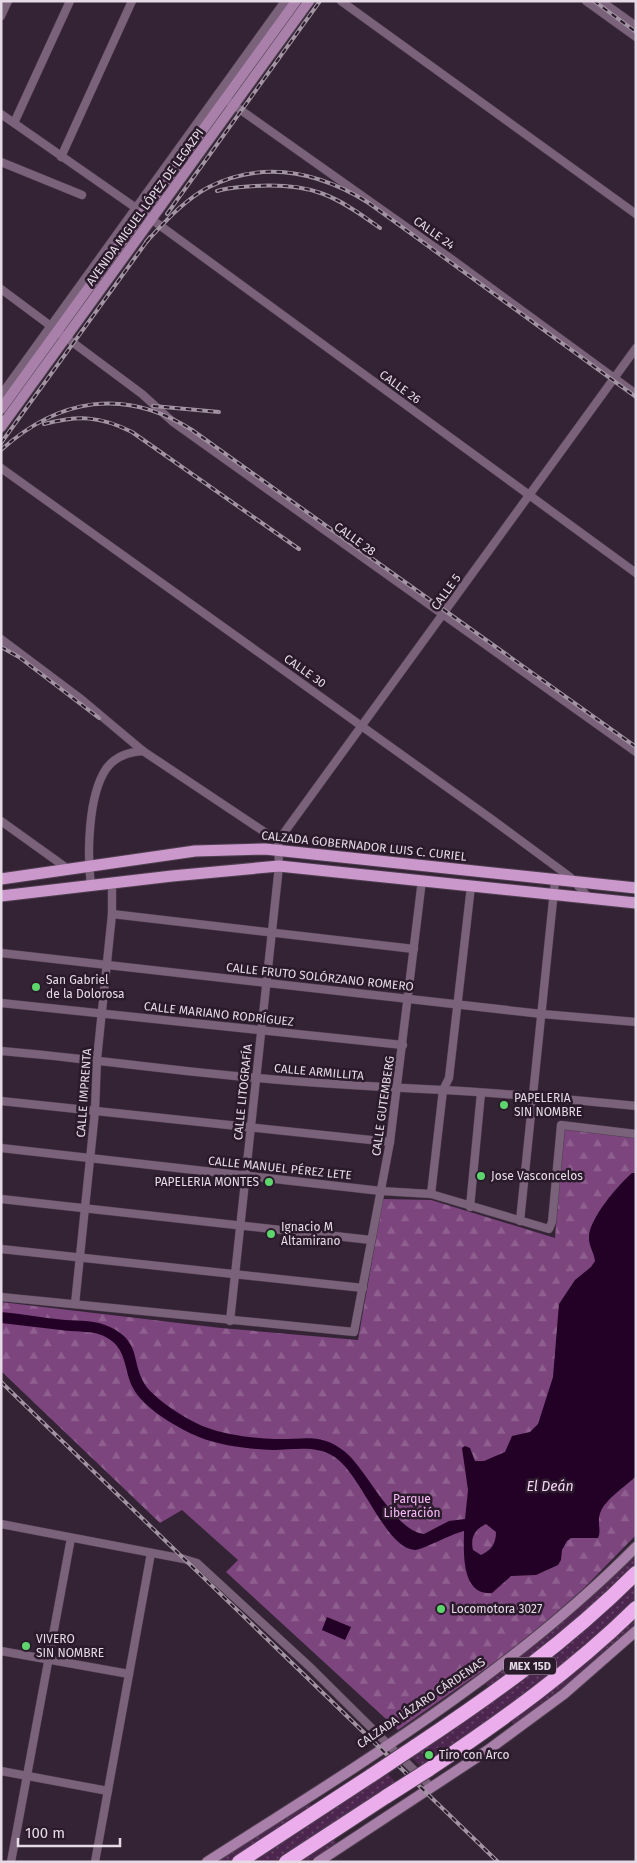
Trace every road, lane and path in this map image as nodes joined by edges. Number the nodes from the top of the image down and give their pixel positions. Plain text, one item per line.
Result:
1 (8, 1) edge
2 (70, 1) edge
3 (132, 1) edge
4 (285, 1) edge
5 (296, 1) edge
6 (309, 1) edge
7 (340, 1) edge
8 (586, 1) edge
9 (601, 1) edge
10 (1, 16) edge
11 (636, 26) edge
12 (636, 37) edge
13 (222, 97) junction
14 (234, 105) junction
15 (1, 114) edge
16 (14, 123) junction
17 (61, 156) junction
18 (1, 162) edge
19 (82, 195) dead end
20 (143, 214) junction
21 (636, 214) edge
22 (1, 289) edge
23 (58, 331) junction
24 (636, 348) edge
25 (614, 378) junction
26 (636, 394) edge
27 (1, 395) edge
28 (1, 409) edge
29 (1, 427) edge
30 (1, 468) edge
31 (529, 496) junction
32 (636, 572) edge
33 (442, 616) junction
34 (1, 639) edge
35 (363, 726) junction
36 (143, 751) junction
37 (636, 752) edge
38 (1, 820) edge
39 (279, 845) junction
40 (279, 866) junction
41 (89, 867) junction
42 (70, 870) junction
43 (1, 879) edge
44 (422, 880) junction
45 (555, 881) junction
46 (112, 883) junction
47 (576, 883) junction
48 (91, 886) junction
49 (471, 886) junction
50 (636, 888) edge
51 (554, 894) junction
52 (1, 896) edge
53 (590, 899) junction
54 (636, 904) edge
55 (112, 914) junction
56 (271, 933) junction
57 (414, 949) junction
58 (1, 953) edge
59 (107, 964) junction
60 (266, 983) junction
61 (408, 999) junction
62 (1, 1003) edge
63 (457, 1004) junction
64 (102, 1012) junction
65 (542, 1014) junction
66 (636, 1022) edge
67 (261, 1030) junction
68 (403, 1045) junction
69 (1, 1051) edge
70 (97, 1059) junction
71 (256, 1078) junction
72 (398, 1089) junction
73 (443, 1090) junction
74 (481, 1093) junction
75 (533, 1096) junction
76 (1, 1101) edge
77 (636, 1106) edge
78 (95, 1111) junction
79 (250, 1127) junction
80 (636, 1134) edge
81 (390, 1142) junction
82 (1, 1148) edge
83 (90, 1158) junction
84 (245, 1175) junction
85 (381, 1190) junction
86 (431, 1194) junction
87 (1, 1199) edge
88 (470, 1207) junction
89 (84, 1209) junction
90 (520, 1221) junction
91 (240, 1226) junction
92 (371, 1240) junction
93 (1, 1249) edge
94 (80, 1257) junction
95 (235, 1274) junction
96 (363, 1288) junction
97 (1, 1297) edge
98 (75, 1304) junction
99 (230, 1321) junction
100 (1, 1524) edge
101 (71, 1538) junction
102 (636, 1547) edge
103 (152, 1553) junction
104 (636, 1573) edge
105 (636, 1608) edge
106 (636, 1617) edge
107 (636, 1631) edge
108 (602, 1640) junction
109 (1, 1651) edge
110 (49, 1659) junction
111 (129, 1674) junction
112 (388, 1745) junction
113 (1, 1771) edge
114 (27, 1776) junction
115 (431, 1787) junction
116 (108, 1791) junction
117 (11, 1862) edge
118 (95, 1862) edge
119 (207, 1862) edge
120 (240, 1862) edge
121 (286, 1862) edge
122 (318, 1862) edge

1 - 10 street
2 - 16 street
3 - 17 street
4 - 13 street, AVENIDA MIGUEL LÓPEZ DE LEGAZPI
5 - 13 main road, AVENIDA MIGUEL LÓPEZ DE LEGAZPI
6 - 14 main road, AVENIDA MIGUEL LÓPEZ DE LEGAZPI
7 - 21 street
8 - 12 street
9 - 11 street
13 - 14 street, CALLE 24
13 - 20 main road, AVENIDA MIGUEL LÓPEZ DE LEGAZPI
14 - 20 main road, AVENIDA MIGUEL LÓPEZ DE LEGAZPI
14 - 25 street, CALLE 24
15 - 16 street, CALLE 26
16 - 17 street, CALLE 26
17 - 20 street, CALLE 26
18 - 19 street
20 - 23 main road, AVENIDA MIGUEL LÓPEZ DE LEGAZPI
20 - 31 street, CALLE 26
22 - 23 street, CALLE 28
23 - 27 street, AVENIDA MIGUEL LÓPEZ DE LEGAZPI
23 - 28 main road, AVENIDA MIGUEL LÓPEZ DE LEGAZPI
23 - 29 main road, AVENIDA MIGUEL LÓPEZ DE LEGAZPI
23 - 33 street, CALLE 28
24 - 25 street, CALLE 5
25 - 26 street, CALLE 24
25 - 31 street, CALLE 5
30 - 35 street, CALLE 30
31 - 32 street, CALLE 26
31 - 33 street, CALLE 5
33 - 35 street, CALLE 5
33 - 37 street, CALLE 28
34 - 36 street
35 - 39 street, CALLE 5
35 - 47 street, CALLE 30
36 - 39 street
36 - 41 street
38 - 42 street
39 - 40 street, CALLE LITOGRAFÍA
39 - 41 main road, CALZADA GOBERNADOR LUIS C. CURIEL
39 - 45 main road, CALZADA GOBERNADOR LUIS C. CURIEL
40 - 44 main road
40 - 46 main road
40 - 56 street, CALLE LITOGRAFÍA
41 - 42 main road, CALZADA GOBERNADOR LUIS C. CURIEL
41 - 48 street
42 - 43 main road, CALZADA GOBERNADOR LUIS C. CURIEL
44 - 49 main road
44 - 57 street, CALLE GUTEMBERG
45 - 47 main road, CALZADA GOBERNADOR LUIS C. CURIEL
45 - 51 street
46 - 48 main road
46 - 55 street, CALLE IMPRENTA
47 - 50 main road, CALZADA GOBERNADOR LUIS C. CURIEL
47 - 53 street, CALLE 30
48 - 52 main road
49 - 51 main road
49 - 63 street
51 - 53 main road
51 - 65 street
53 - 54 main road
55 - 56 street
55 - 59 street, CALLE IMPRENTA
56 - 57 street
56 - 60 street, CALLE LITOGRAFÍA
57 - 61 street, CALLE GUTEMBERG
58 - 59 street, CALLE FRUTO SOLÓRZANO ROMERO
59 - 60 street, CALLE FRUTO SOLÓRZANO ROMERO
59 - 64 street, CALLE IMPRENTA
60 - 61 street, CALLE FRUTO SOLÓRZANO ROMERO
60 - 67 street, CALLE LITOGRAFÍA
61 - 63 street, CALLE FRUTO SOLÓRZANO ROMERO
61 - 68 street, CALLE GUTEMBERG
62 - 64 street, CALLE MARIANO RODRÍGUEZ
63 - 65 street, CALLE FRUTO SOLÓRZANO ROMERO
63 - 73 street
64 - 67 street, CALLE MARIANO RODRÍGUEZ
64 - 70 street, CALLE IMPRENTA
65 - 66 street, CALLE FRUTO SOLÓRZANO ROMERO
65 - 75 street
67 - 68 street, CALLE MARIANO RODRÍGUEZ
67 - 71 street, CALLE LITOGRAFÍA
68 - 72 street, CALLE GUTEMBERG
69 - 70 street, CALLE ARMILLITA
70 - 71 street, CALLE ARMILLITA
70 - 78 street, CALLE IMPRENTA
71 - 72 street, CALLE ARMILLITA
71 - 79 street, CALLE LITOGRAFÍA
72 - 73 street, CALLE ARMILLITA
72 - 81 street, CALLE GUTEMBERG
73 - 74 street, CALLE ARMILLITA
73 - 86 street
74 - 75 street, CALLE ARMILLITA
74 - 88 street
75 - 77 street, CALLE ARMILLITA
75 - 90 street
76 - 78 street
78 - 79 street
78 - 83 street, CALLE IMPRENTA
79 - 81 street
79 - 84 street, CALLE LITOGRAFÍA
80 - 90 street, CALLE MANUEL PÉREZ LETE
81 - 85 street, CALLE GUTEMBERG
82 - 83 street, CALLE MANUEL PÉREZ LETE
83 - 84 street, CALLE MANUEL PÉREZ LETE
83 - 89 street, CALLE IMPRENTA
84 - 85 street, CALLE MANUEL PÉREZ LETE
84 - 91 street, CALLE LITOGRAFÍA
85 - 86 street, CALLE MANUEL PÉREZ LETE
85 - 92 street, CALLE GUTEMBERG
86 - 88 street, CALLE MANUEL PÉREZ LETE
87 - 89 street
88 - 90 street, CALLE MANUEL PÉREZ LETE
89 - 91 street
89 - 94 street, CALLE IMPRENTA
91 - 92 street
91 - 95 street, CALLE LITOGRAFÍA
92 - 96 street, CALLE GUTEMBERG
93 - 94 street
94 - 95 street
94 - 98 street, CALLE IMPRENTA
95 - 96 street
95 - 99 street, CALLE LITOGRAFÍA
96 - 99 street, CALLE GUTEMBERG
97 - 98 street
98 - 99 street
100 - 101 street
101 - 103 street
101 - 110 street
102 - 112 main road, CALZADA LÁZARO CÁRDENAS
103 - 111 street
103 - 112 street
104 - 120 highway, MEX 15D, bridge
105 - 108 highway, MEX 15D
106 - 108 highway
107 - 115 main road
108 - 121 highway, MEX 15D, bridge
109 - 110 street
110 - 111 street
110 - 114 street
111 - 116 street
112 - 115 street
112 - 119 main road, CALZADA LÁZARO CÁRDENAS
113 - 114 street
114 - 116 street
114 - 117 street
115 - 122 main road
116 - 118 street

